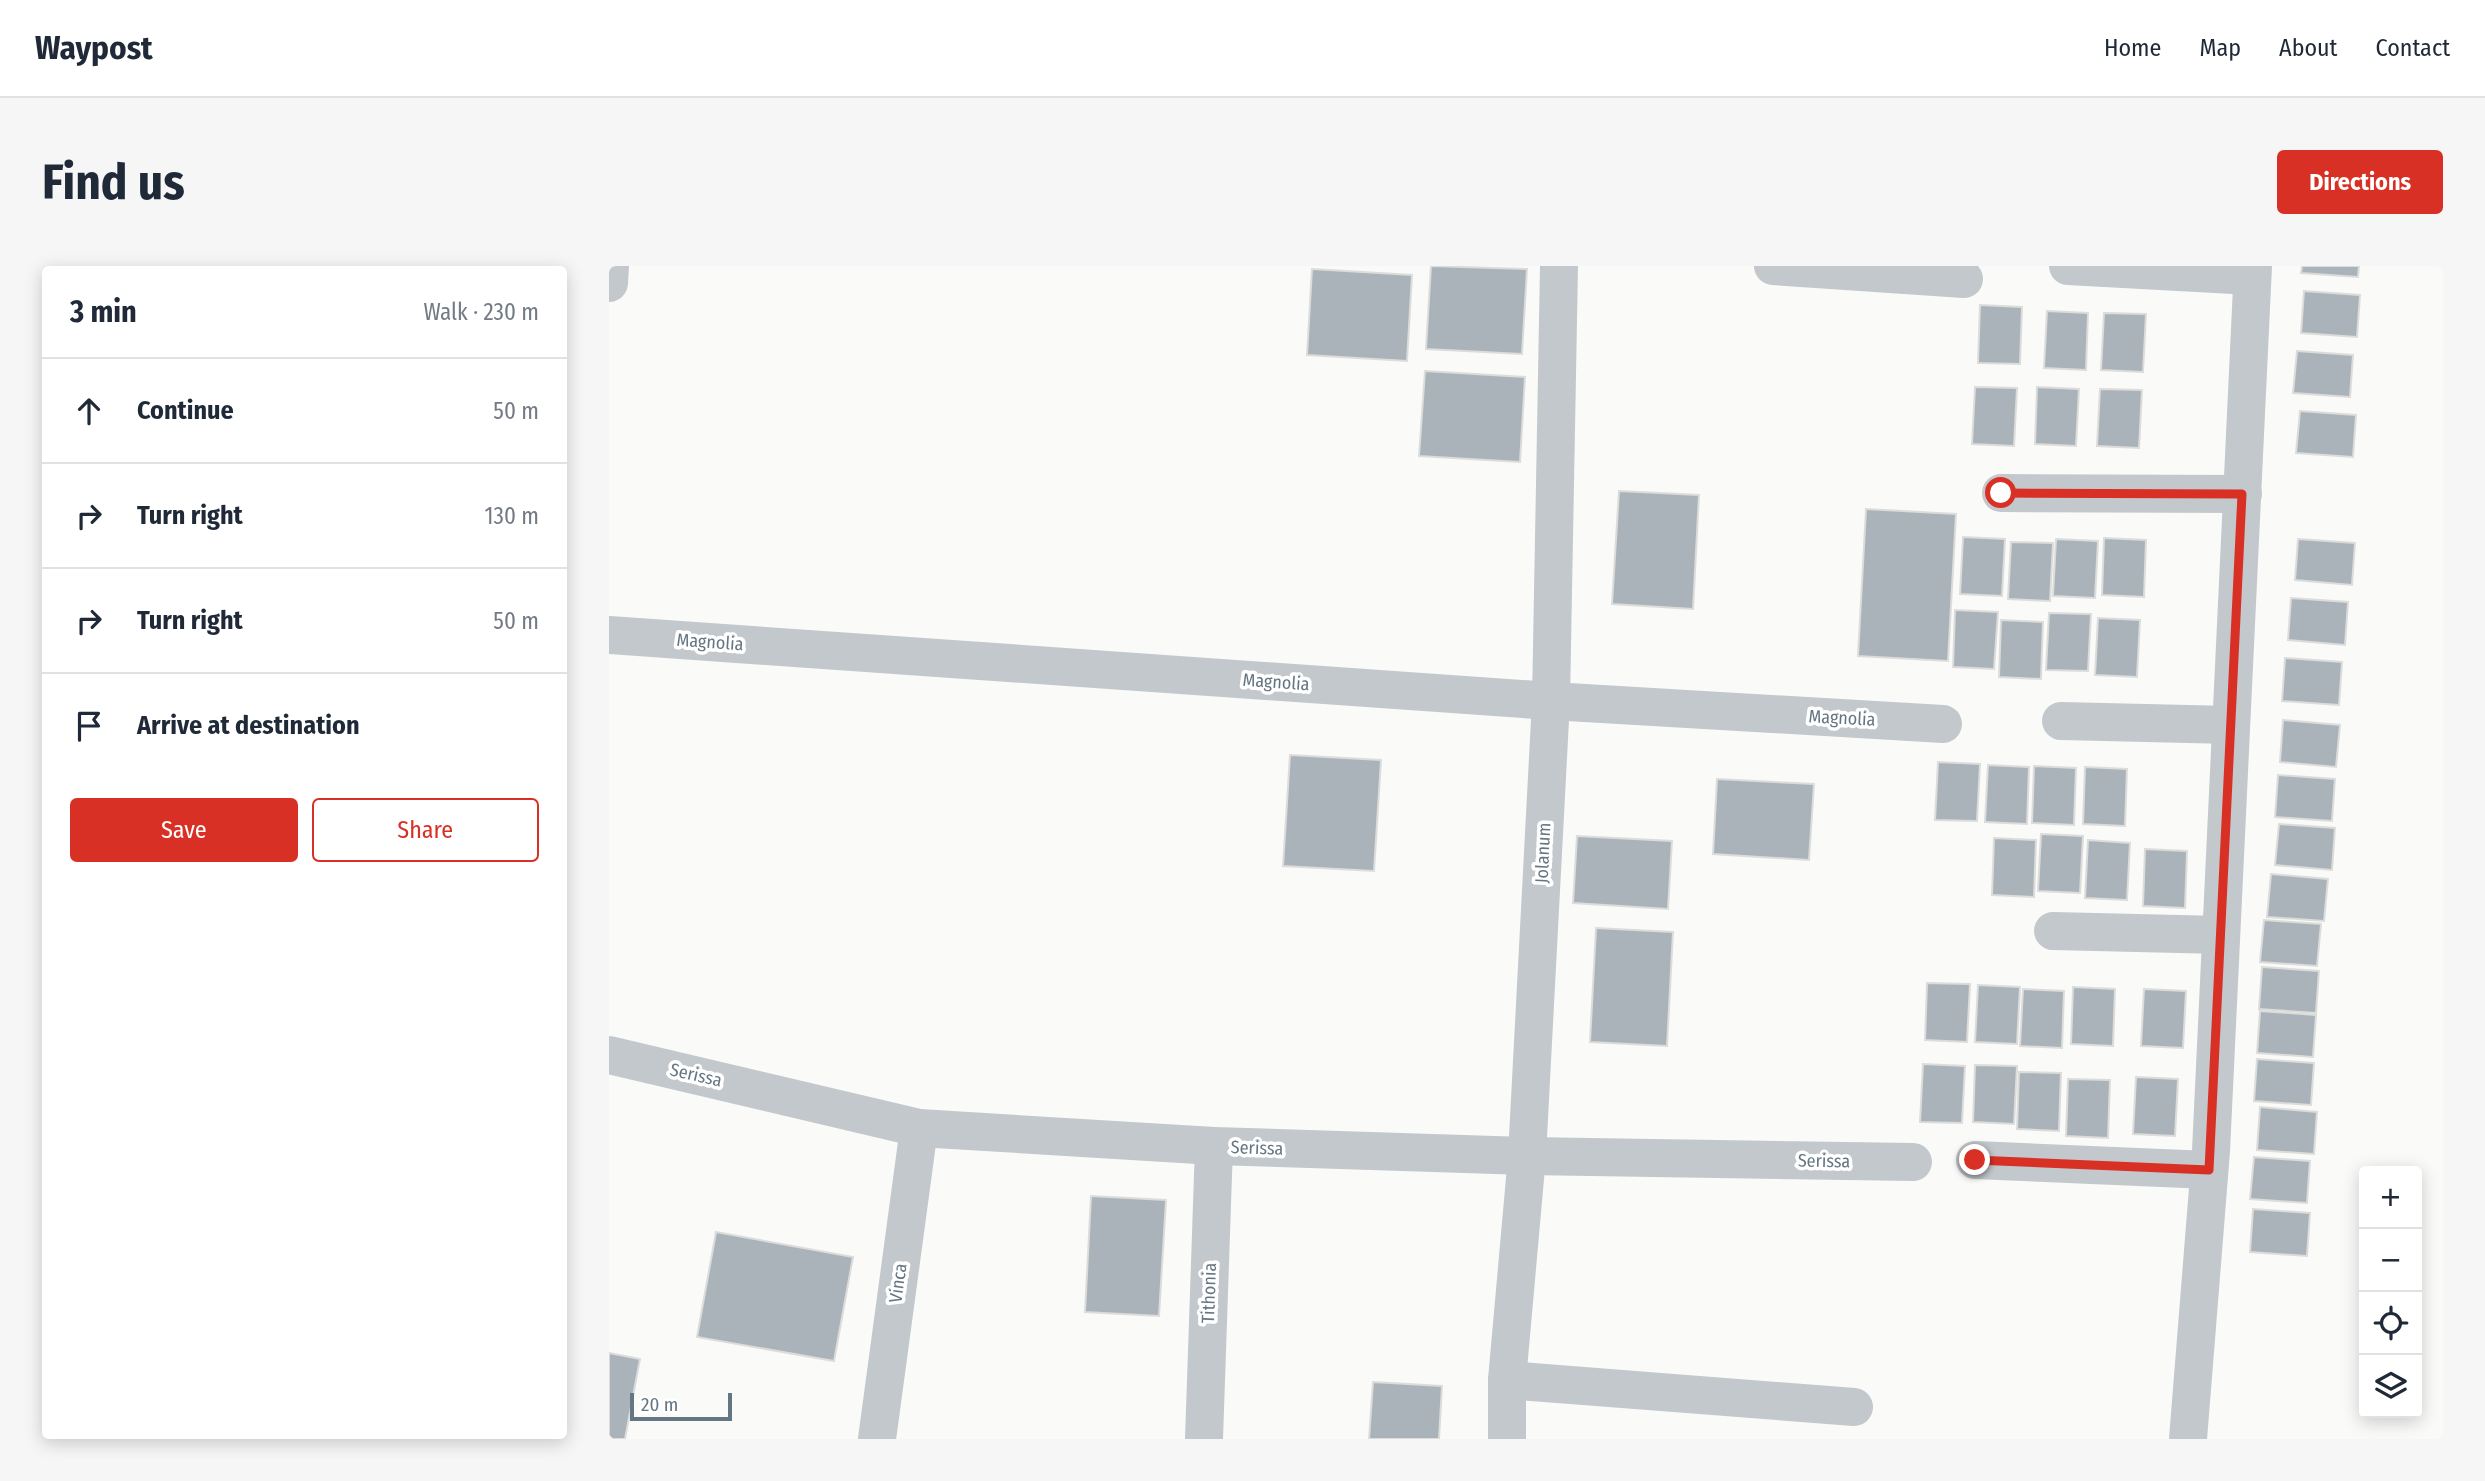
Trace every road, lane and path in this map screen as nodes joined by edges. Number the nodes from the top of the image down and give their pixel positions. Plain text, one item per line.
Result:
1 (610, 266) edge
2 (1559, 266) edge
3 (1773, 266) edge
4 (2068, 266) edge
5 (2253, 271) edge
6 (1964, 279) dead end
7 (609, 283) edge
8 (2001, 493) dead end
9 (2242, 494) junction
10 (609, 635) edge
11 (1551, 701) junction
12 (2061, 721) dead end
13 (1943, 724) dead end
14 (2231, 724) junction
15 (2053, 931) dead end
16 (2221, 935) junction
17 (609, 1055) edge
18 (919, 1128) junction
19 (1214, 1146) junction
20 (1527, 1156) junction
21 (1975, 1160) dead end
22 (1913, 1162) dead end
23 (2209, 1170) junction
24 (1507, 1380) junction
25 (1854, 1407) dead end
26 (877, 1439) edge
27 (1204, 1439) edge
28 (1507, 1439) edge
29 (2188, 1439) edge

1 - 7 lane
2 - 11 lane, Jolanum
3 - 6 lane
4 - 5 lane
5 - 9 lane
8 - 9 lane
9 - 14 lane
10 - 11 lane, Magnolia
11 - 13 lane, Magnolia
11 - 20 lane, Jolanum
12 - 14 lane
14 - 16 lane
15 - 16 lane
16 - 23 lane
17 - 18 lane, Serissa
18 - 19 lane, Serissa
18 - 26 lane, Vinca
19 - 20 lane, Serissa
19 - 27 lane, Tithonia
20 - 22 lane, Serissa
20 - 24 lane, Jolanum
21 - 23 lane
23 - 29 lane
24 - 25 lane
24 - 28 lane, Jolanum

